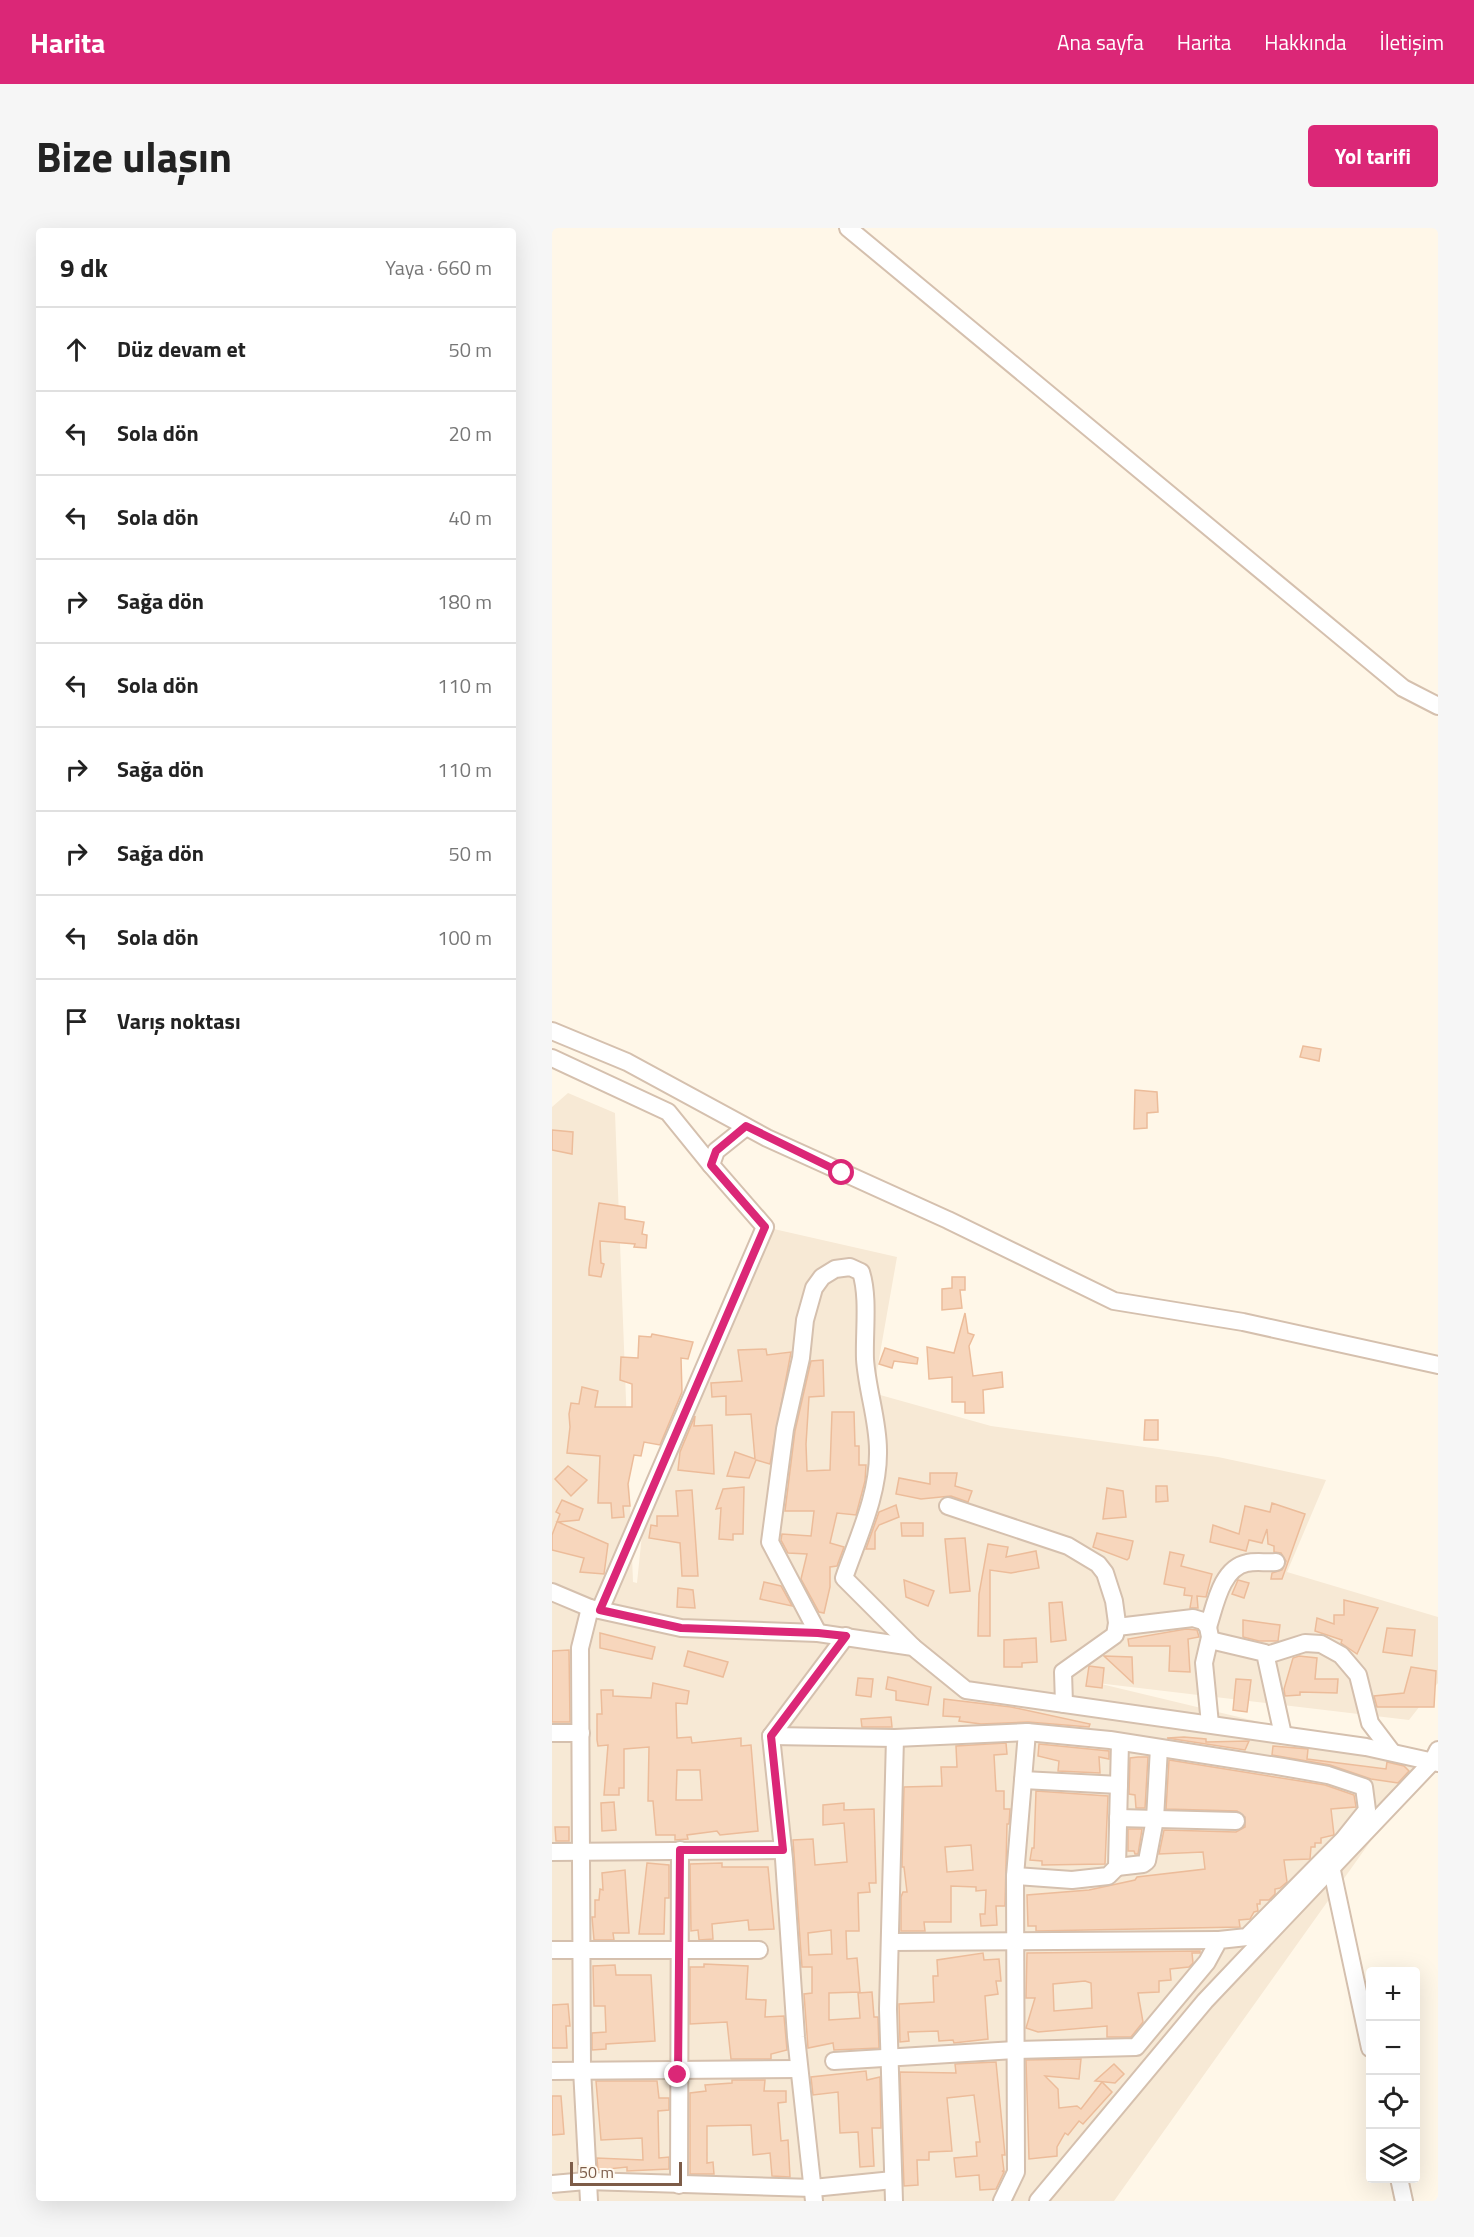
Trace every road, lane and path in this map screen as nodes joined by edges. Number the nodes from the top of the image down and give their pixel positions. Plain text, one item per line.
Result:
1 (848, 228) edge
2 (1438, 706) edge
3 (552, 1031) edge
4 (552, 1058) edge
5 (746, 1126) junction
6 (711, 1165) junction
7 (1438, 1365) edge
8 (948, 1506) dead end
9 (1276, 1562) dead end
10 (552, 1592) edge
11 (595, 1609) junction
12 (1117, 1627) junction
13 (818, 1633) junction
14 (1209, 1634) junction
15 (846, 1636) junction
16 (913, 1647) junction
17 (1267, 1655) junction
18 (1064, 1704) junction
19 (1210, 1724) junction
20 (1028, 1732) junction
21 (552, 1733) edge
22 (581, 1733) junction
23 (1283, 1735) junction
24 (771, 1736) junction
25 (895, 1738) junction
26 (1120, 1742) junction
27 (1159, 1748) junction
28 (1392, 1752) junction
29 (1436, 1758) edge
30 (1023, 1780) junction
31 (1119, 1785) junction
32 (1118, 1818) junction
33 (1155, 1819) junction
34 (1236, 1821) dead end
35 (680, 1850) junction
36 (783, 1850) junction
37 (582, 1851) junction
38 (552, 1852) edge
39 (1331, 1866) junction
40 (1117, 1867) junction
41 (1015, 1876) junction
42 (1219, 1940) junction
43 (1016, 1941) junction
44 (890, 1942) junction
45 (552, 1950) edge
46 (582, 1950) junction
47 (678, 1950) junction
48 (759, 1950) dead end
49 (1366, 2025) edge
50 (1015, 2050) junction
51 (890, 2057) junction
52 (834, 2061) dead end
53 (582, 2069) junction
54 (799, 2069) junction
55 (678, 2070) junction
56 (552, 2071) edge
57 (586, 2181) junction
58 (893, 2181) junction
59 (1400, 2183) edge
60 (552, 2184) edge
61 (679, 2185) junction
62 (711, 2194) edge
63 (813, 2195) edge
64 (589, 2201) edge
65 (894, 2201) edge
66 (1002, 2201) edge
67 (1038, 2201) edge
68 (1404, 2201) edge

1 - 2 street
3 - 5 street
4 - 6 street
5 - 6 street
5 - 7 street
6 - 11 street
8 - 12 street
9 - 14 street
10 - 11 street
11 - 13 street
11 - 22 street
12 - 14 street
12 - 18 street
13 - 15 street
13 - 16 street
14 - 17 street
14 - 19 street
15 - 16 street
15 - 24 street
16 - 18 street
17 - 23 street
17 - 28 street
18 - 19 street
19 - 23 street
20 - 25 street
20 - 26 street
20 - 30 street
21 - 22 street
22 - 37 street
23 - 28 street
24 - 25 street
24 - 36 street
25 - 44 street
26 - 27 street
26 - 31 street
27 - 33 street
27 - 42 street
28 - 29 street
29 - 39 street
30 - 31 street
30 - 41 street
31 - 32 street
32 - 33 street
32 - 40 street
33 - 34 street
33 - 40 street
35 - 36 street
35 - 37 street
35 - 47 street
36 - 54 street
37 - 38 street
37 - 46 street
39 - 49 street
39 - 67 street
40 - 41 street
41 - 43 street
42 - 43 street
42 - 50 street
43 - 44 street
43 - 50 street
44 - 51 street
45 - 46 street
46 - 47 street
46 - 53 street
47 - 48 street
47 - 55 street
50 - 51 street
50 - 66 street
51 - 52 street
51 - 58 street
53 - 55 street
53 - 56 street
53 - 57 street
54 - 55 street
54 - 63 street
55 - 61 street
57 - 60 street
57 - 61 street
57 - 64 street
58 - 63 street
58 - 65 street
59 - 68 street
61 - 62 street
62 - 63 street

